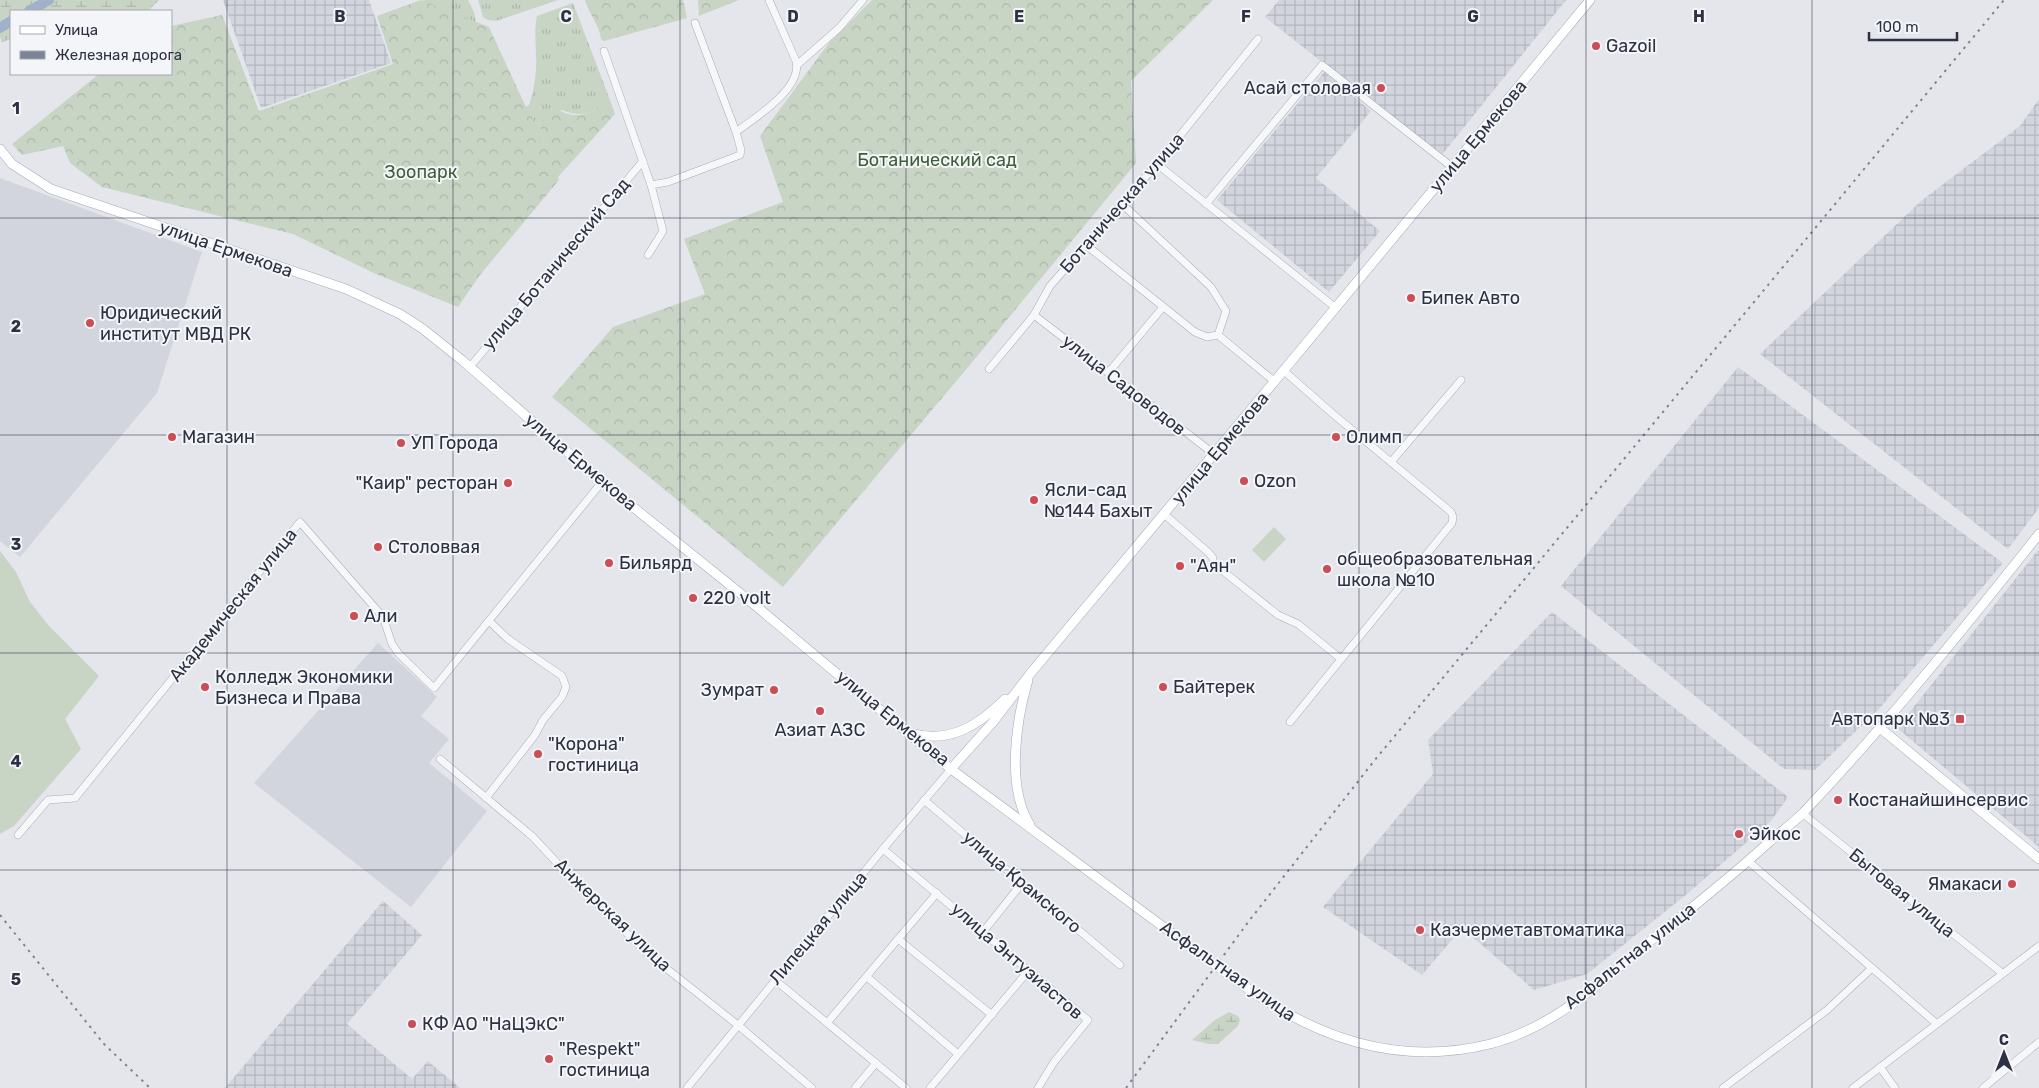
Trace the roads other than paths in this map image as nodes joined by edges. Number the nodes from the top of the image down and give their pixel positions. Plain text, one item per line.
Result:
1 (769, 0) edge
2 (863, 0) edge
3 (1590, 0) edge
4 (695, 23) dead end
5 (1258, 39) dead end
6 (604, 51) dead end
7 (797, 65) junction
8 (736, 132) junction
9 (0, 149) edge
10 (643, 161) junction
11 (1157, 164) junction
12 (1452, 167) junction
13 (651, 185) junction
14 (1121, 203) junction
15 (1206, 204) junction
16 (1086, 245) junction
17 (648, 255) dead end
18 (1164, 307) junction
19 (1336, 308) junction
20 (1034, 315) junction
21 (1218, 334) junction
22 (469, 368) junction
23 (989, 369) dead end
24 (1284, 370) junction
25 (1108, 373) junction
26 (1461, 380) dead end
27 (1275, 382) junction
28 (1214, 454) junction
29 (1391, 462) junction
30 (602, 482) junction
31 (1164, 514) junction
32 (2039, 534) edge
33 (489, 621) junction
34 (1341, 659) junction
35 (1030, 674) junction
36 (1290, 722) dead end
37 (1880, 728) junction
38 (906, 731) junction
39 (440, 759) dead end
40 (951, 769) junction
41 (486, 798) junction
42 (924, 800) junction
43 (1802, 813) junction
44 (1033, 830) junction
45 (18, 835) dead end
46 (883, 848) junction
47 (2039, 859) edge
48 (1748, 861) junction
49 (1022, 883) junction
50 (937, 893) junction
51 (983, 932) junction
52 (898, 940) junction
53 (2039, 946) edge
54 (1120, 965) dead end
55 (1872, 968) junction
56 (1029, 970) junction
57 (2002, 973) junction
58 (866, 977) junction
59 (775, 980) junction
60 (992, 1015) junction
61 (827, 1023) junction
62 (1937, 1024) junction
63 (739, 1026) junction
64 (2039, 1042) edge
65 (958, 1054) junction
66 (876, 1063) junction
67 (1880, 1067) junction
68 (687, 1088) edge
69 (812, 1088) edge
70 (855, 1088) edge
71 (906, 1088) edge
72 (930, 1088) edge
73 (1038, 1088) edge
74 (1723, 1088) edge
75 (1853, 1088) edge
76 (1895, 1088) edge
77 (1983, 1088) edge

1 - 7 street
2 - 7 street
3 - 12 main road, улица Ермекова
4 - 8 street
5 - 11 street, Ботаническая улица
6 - 10 street
7 - 8 street
8 - 13 street, улица Ботанический Сад
9 - 22 main road, улица Ермекова
10 - 13 street
10 - 22 street, улица Ботанический Сад
11 - 14 street, Ботаническая улица
11 - 15 street
12 - 15 street
12 - 19 main road, улица Ермекова
13 - 17 street
14 - 16 street, Ботаническая улица
14 - 21 street
15 - 19 street
16 - 18 street
16 - 20 street, Ботаническая улица
18 - 21 street
18 - 25 street
19 - 24 main road, улица Ермекова
20 - 23 street, Ботаническая улица
20 - 25 street, улица Садоводов
21 - 27 street
22 - 30 main road, улица Ермекова
24 - 27 main road, улица Ермекова
24 - 29 street
25 - 28 street, улица Садоводов
26 - 29 street
27 - 28 main road, улица Ермекова
28 - 31 main road, улица Ермекова
29 - 34 street
30 - 33 street
30 - 38 main road, улица Ермекова
31 - 34 street
31 - 35 main road, улица Ермекова
32 - 37 main road
33 - 41 street
33 - 45 street, Академическая улица
34 - 36 street
35 - 38 main road
35 - 40 main road, улица Ермекова
35 - 44 main road
37 - 43 main road, Асфальтная улица
37 - 47 main road
38 - 40 main road, улица Ермекова
39 - 41 street, Анжерская улица
40 - 42 street, Липецкая улица
40 - 44 main road, Асфальтная улица
41 - 63 street, Анжерская улица
42 - 46 street, Липецкая улица
42 - 49 street, улица Крамского
43 - 48 main road, Асфальтная улица
43 - 57 street, Бытовая улица
44 - 48 main road, Асфальтная улица, bridge
46 - 50 street, улица Энтузиастов
46 - 59 street, Липецкая улица
48 - 55 street
49 - 51 street
49 - 54 street, улица Крамского
50 - 51 street, улица Энтузиастов
50 - 52 street
51 - 56 street, улица Энтузиастов
52 - 58 street
52 - 60 street
53 - 57 street
55 - 62 street
55 - 74 street
56 - 60 street
56 - 73 street, улица Энтузиастов
57 - 62 street
58 - 61 street
58 - 65 street
59 - 61 street
59 - 63 street, Липецкая улица
60 - 65 street
61 - 66 street
62 - 67 street
63 - 68 street, Липецкая улица
63 - 69 street, Анжерская улица
64 - 77 street
65 - 72 street
66 - 70 street
66 - 71 street
67 - 75 street
67 - 76 street

